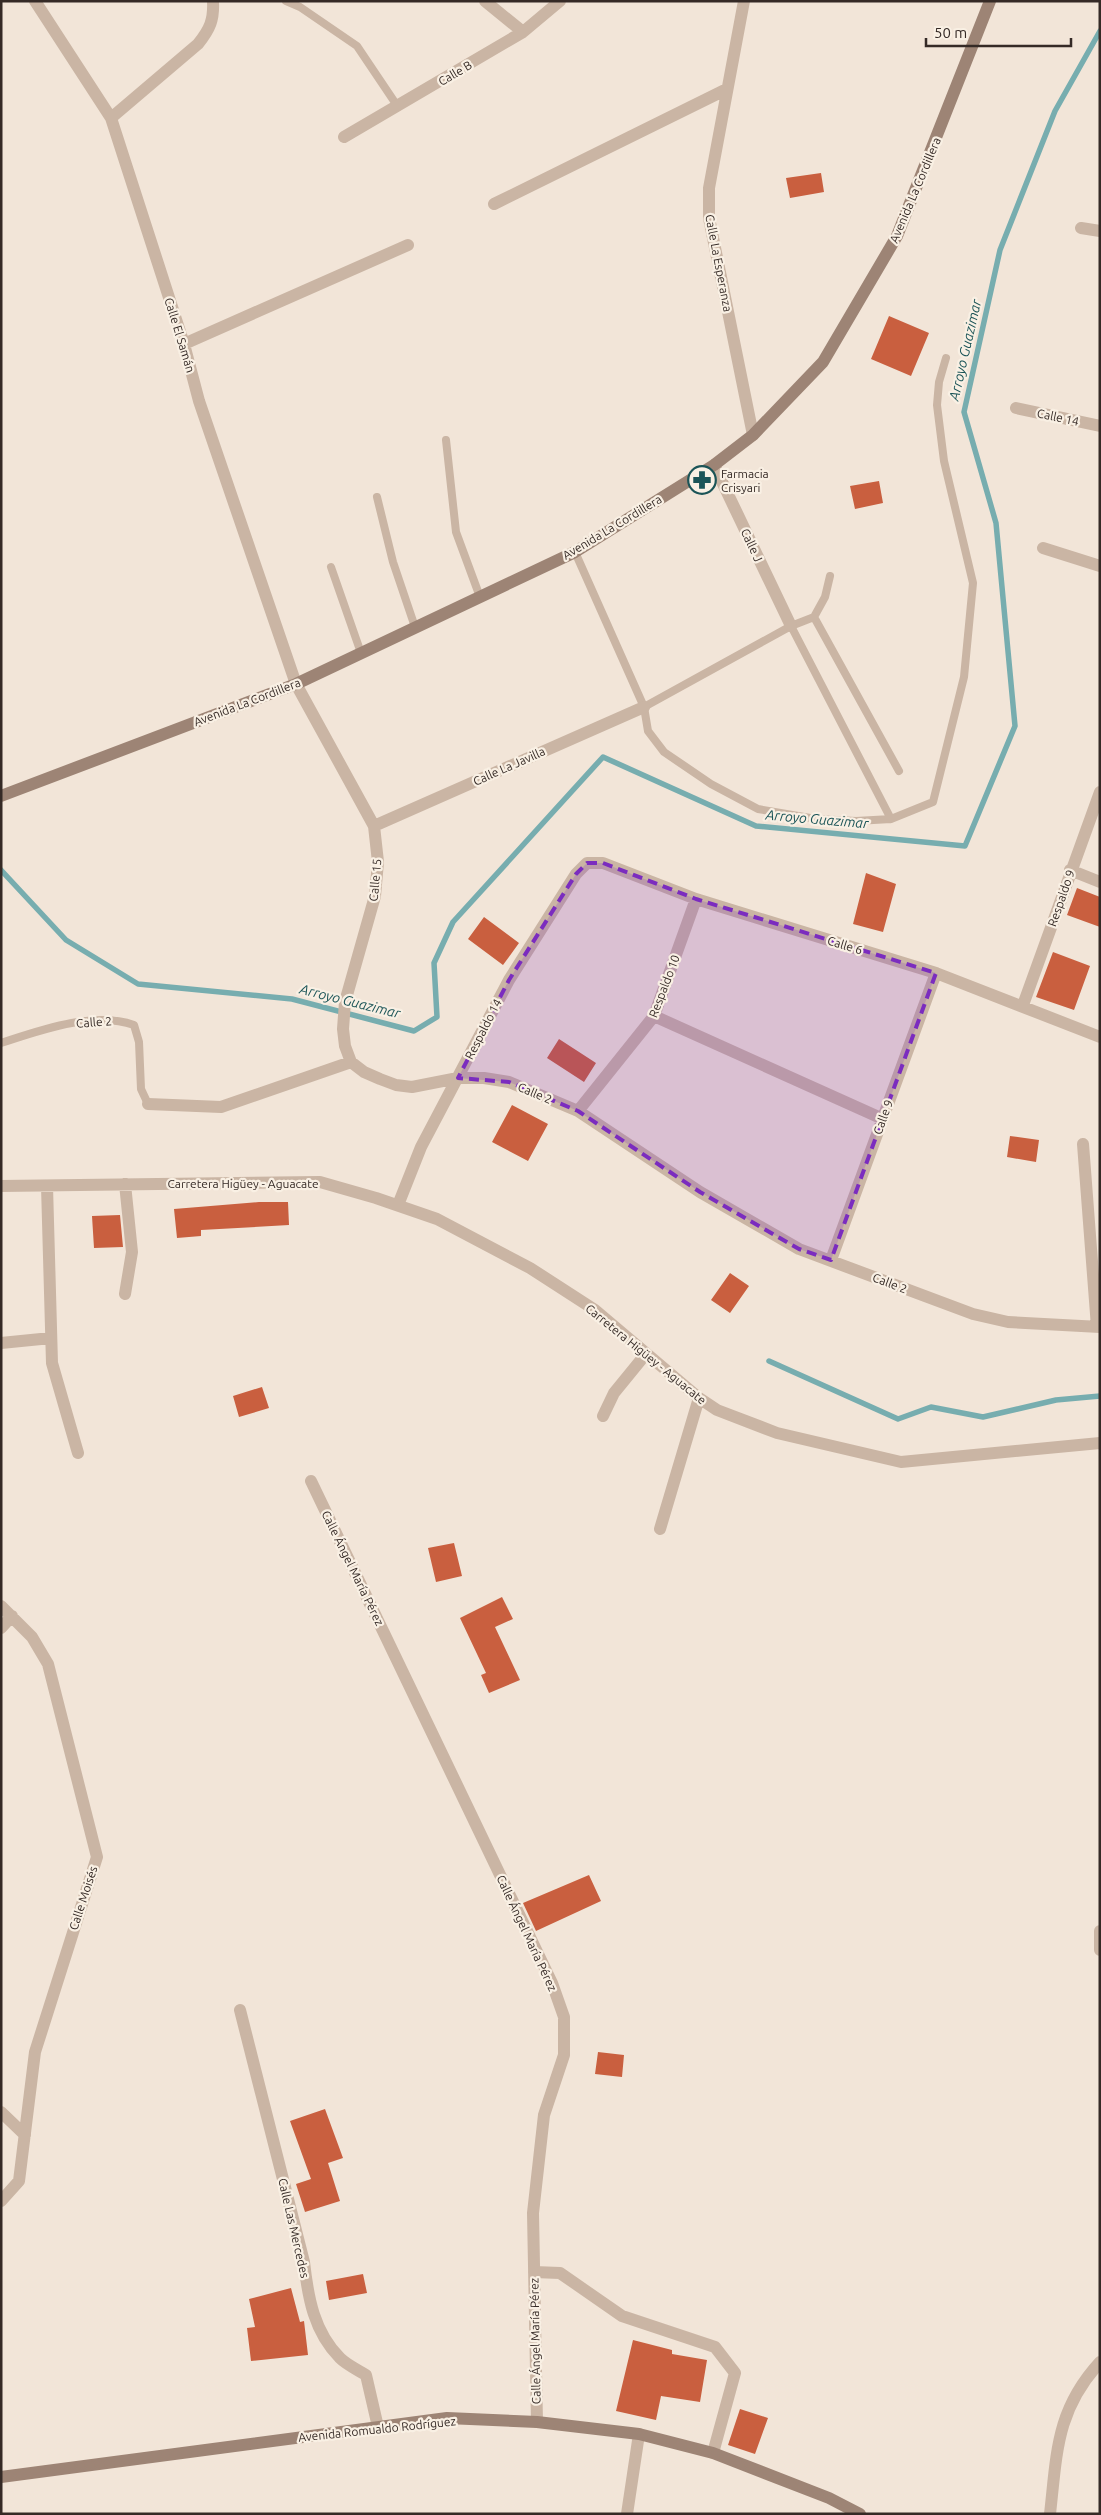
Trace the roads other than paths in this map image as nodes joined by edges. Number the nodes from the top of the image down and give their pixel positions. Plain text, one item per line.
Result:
1 (34, 1) edge
2 (212, 1) edge
3 (286, 1) edge
4 (485, 1) edge
5 (560, 1) edge
6 (744, 1) edge
7 (990, 1) edge
8 (523, 32) junction
9 (727, 89) junction
10 (398, 107) junction
11 (112, 118) junction
12 (344, 137) dead end
13 (494, 204) dead end
14 (1081, 228) dead end
15 (1100, 231) edge
16 (408, 245) dead end
17 (184, 344) junction
18 (946, 358) dead end
19 (1016, 408) dead end
20 (1100, 426) edge
21 (753, 435) junction
22 (446, 440) dead end
23 (714, 464) junction
24 (377, 497) dead end
25 (1043, 548) dead end
26 (575, 552) junction
27 (1100, 566) edge
28 (331, 567) dead end
29 (830, 576) dead end
30 (480, 597) junction
31 (814, 617) junction
32 (791, 626) junction
33 (415, 627) junction
34 (361, 653) junction
35 (296, 684) junction
36 (644, 707) junction
37 (900, 771) dead end
38 (1100, 792) edge
39 (1, 796) edge
40 (891, 819) junction
41 (374, 826) junction
42 (587, 863) joint
43 (1070, 870) junction
44 (1100, 882) edge
45 (696, 899) junction
46 (936, 973) junction
47 (1024, 1005) junction
48 (654, 1016) junction
49 (1100, 1037) edge
50 (1, 1043) edge
51 (351, 1062) junction
52 (458, 1078) junction
53 (148, 1104) joint
54 (578, 1111) junction
55 (883, 1118) junction
56 (1083, 1144) dead end
57 (125, 1184) junction
58 (1, 1186) edge
59 (47, 1186) junction
60 (398, 1205) junction
61 (831, 1260) junction
62 (125, 1294) dead end
63 (1098, 1327) edge
64 (51, 1338) junction
65 (1, 1343) edge
66 (645, 1355) junction
67 (699, 1398) junction
68 (603, 1416) dead end
69 (1100, 1443) edge
70 (78, 1453) dead end
71 (311, 1481) dead end
72 (660, 1528) dead end
73 (1, 1606) edge
74 (12, 1616) junction
75 (1, 1628) edge
76 (1100, 1931) edge
77 (1100, 1950) edge
78 (240, 2010) dead end
79 (1, 2112) edge
80 (25, 2135) junction
81 (1, 2201) edge
82 (534, 2272) junction
83 (1100, 2362) edge
84 (537, 2422) junction
85 (378, 2427) junction
86 (639, 2434) junction
87 (713, 2453) junction
88 (1, 2477) edge
89 (628, 2514) edge
90 (860, 2514) edge
91 (1050, 2514) edge

1 - 11 street, Calle El Samán
2 - 11 street
3 - 10 lane
4 - 8 street
5 - 8 street, Calle B
6 - 9 street, Calle La Esperanza
7 - 21 main road, Avenida La Cordillera
8 - 10 street, Calle B
9 - 13 street
9 - 21 street, Calle La Esperanza
10 - 12 street, Calle B
11 - 17 street, Calle El Samán
14 - 15 street
16 - 17 street
17 - 35 street, Calle El Samán
18 - 40 lane
19 - 20 street, Calle 14
21 - 23 main road, Avenida La Cordillera
22 - 30 lane
23 - 26 main road, Avenida La Cordillera
23 - 32 street, Calle J
24 - 33 lane
25 - 27 street
26 - 30 main road, Avenida La Cordillera
26 - 36 lane
28 - 34 lane
29 - 31 lane
30 - 33 main road, Avenida La Cordillera
31 - 32 lane
31 - 37 lane
32 - 36 lane
32 - 40 lane
33 - 34 main road, Avenida La Cordillera
34 - 35 main road, Avenida La Cordillera
35 - 39 main road, Avenida La Cordillera
35 - 41 street, Calle 15
36 - 40 lane
36 - 41 street, Calle La Javilla
38 - 43 street, Respaldo 9
41 - 51 street, Calle 15
42 - 45 street, Calle 6
42 - 52 street, Respaldo 14
43 - 44 street
43 - 47 street, Respaldo 9
45 - 46 street, Calle 6
45 - 48 street, Respaldo 10
46 - 47 street, Calle 6
46 - 55 street, Calle 9
47 - 49 street, Calle 6
48 - 54 street, Respaldo 10
48 - 55 street
50 - 53 lane, Calle 2
51 - 52 street, Calle 2
51 - 53 street, Calle 2
52 - 54 street, Calle 2
52 - 60 street, Respaldo 14
54 - 61 street, Calle 2
55 - 61 street, Calle 9
56 - 63 street
57 - 59 street, Carretera Higüey - Aguacate
57 - 60 street, Carretera Higüey - Aguacate
57 - 62 street
58 - 59 street, Carretera Higüey - Aguacate
59 - 64 street
60 - 66 street, Carretera Higüey - Aguacate
61 - 63 street, Calle 2
64 - 65 street
64 - 70 street
66 - 67 street, Carretera Higüey - Aguacate
66 - 68 street
67 - 69 street, Carretera Higüey - Aguacate
67 - 72 street
71 - 82 street, Calle Ángel María Pérez
73 - 74 street, Calle Moisés
74 - 75 street
74 - 80 street, Calle Moisés
76 - 77 street
78 - 85 street, Calle Las Mercedes
79 - 80 street
80 - 81 street, Calle Moisés
82 - 84 street, Calle Ángel María Pérez
82 - 87 street
83 - 91 street
84 - 85 main road, Avenida Romualdo Rodríguez
84 - 86 main road, Avenida Romualdo Rodríguez
85 - 88 main road, Avenida Romualdo Rodríguez
86 - 87 main road, Avenida Romualdo Rodríguez
86 - 89 street
87 - 90 main road, Avenida Romualdo Rodríguez

